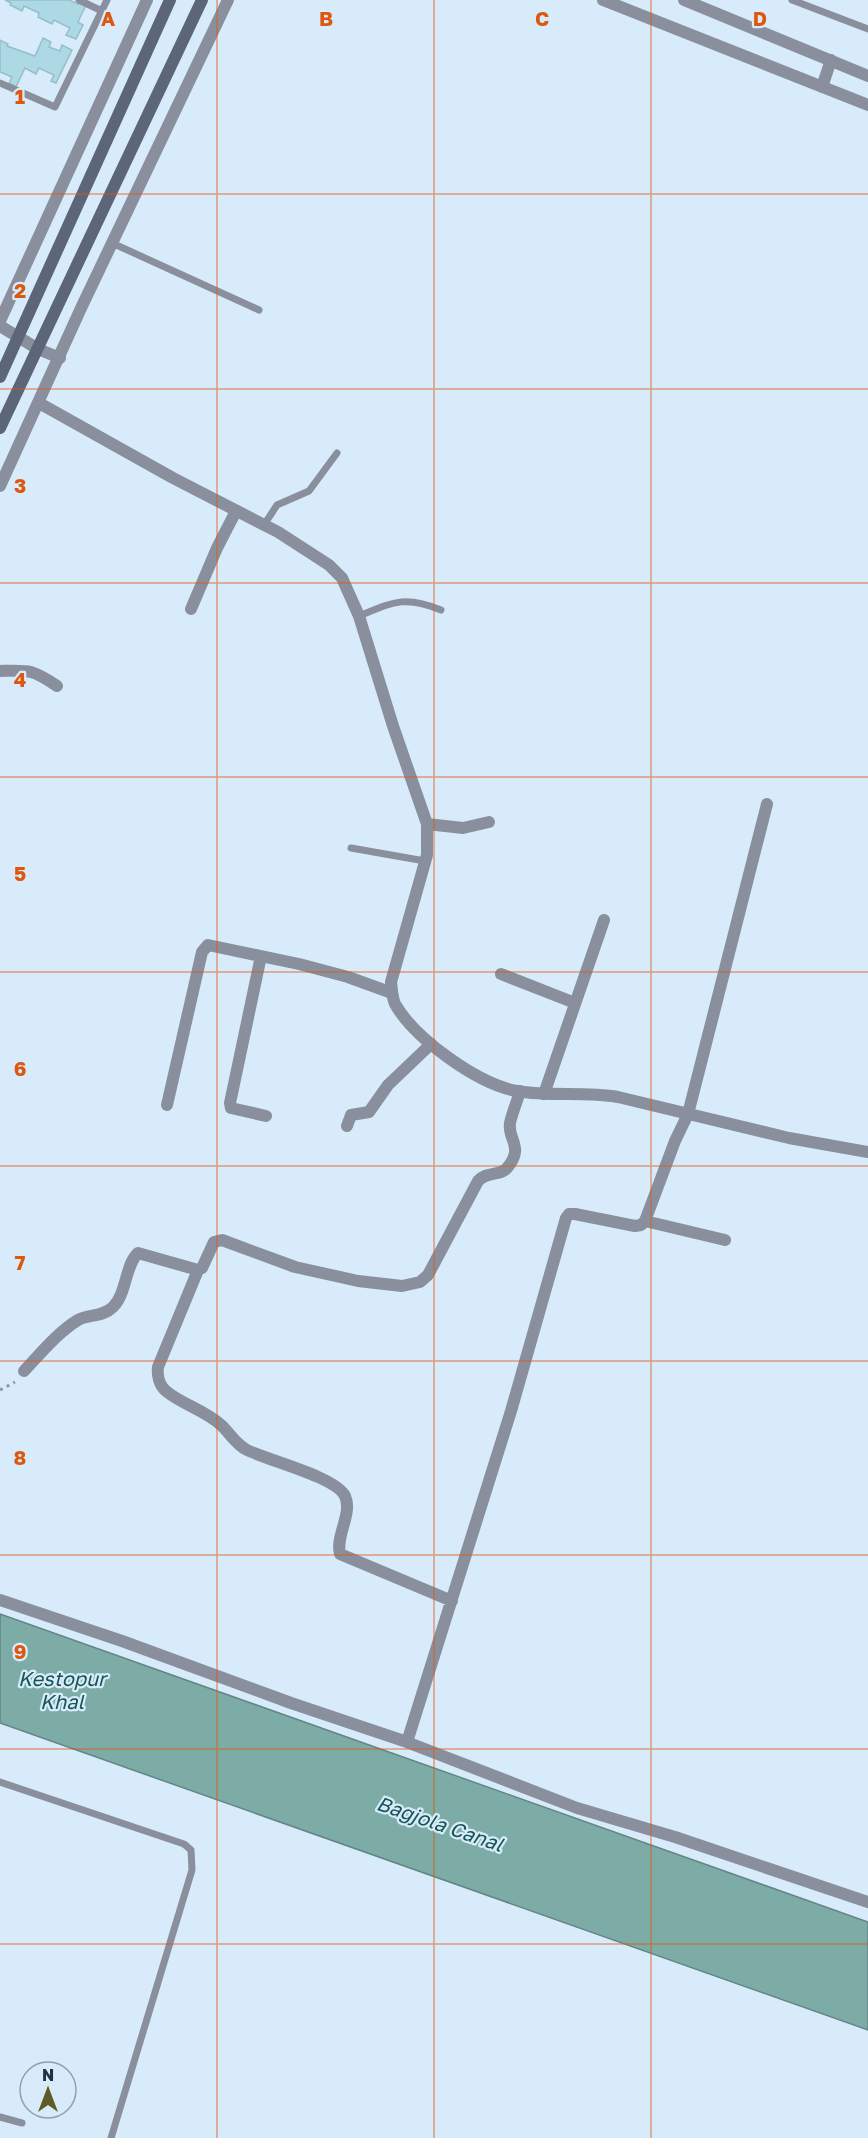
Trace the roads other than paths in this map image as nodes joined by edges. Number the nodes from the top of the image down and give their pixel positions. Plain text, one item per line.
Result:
1 (79, 0) edge
2 (107, 0) edge
3 (147, 0) edge
4 (170, 0) edge
5 (202, 0) edge
6 (228, 0) edge
7 (603, 0) edge
8 (684, 0) edge
9 (792, 0) edge
10 (102, 12) junction
11 (868, 28) edge
12 (831, 60) junction
13 (868, 76) edge
14 (0, 83) edge
15 (822, 87) junction
16 (868, 105) edge
17 (112, 243) junction
18 (259, 310) dead end
19 (0, 321) edge
20 (0, 326) edge
21 (19, 337) junction
22 (39, 349) junction
23 (60, 358) junction
24 (0, 377) edge
25 (39, 403) junction
26 (0, 428) edge
27 (337, 453) dead end
28 (0, 486) edge
29 (236, 511) junction
30 (264, 525) junction
31 (191, 609) dead end
32 (441, 610) dead end
33 (359, 616) junction
34 (0, 671) edge
35 (57, 686) dead end
36 (767, 804) dead end
37 (489, 822) dead end
38 (427, 824) junction
39 (351, 848) dead end
40 (425, 861) junction
41 (604, 920) dead end
42 (261, 956) junction
43 (501, 974) dead end
44 (392, 993) junction
45 (575, 1003) junction
46 (431, 1044) junction
47 (520, 1091) junction
48 (544, 1094) junction
49 (167, 1105) dead end
50 (688, 1114) junction
51 (266, 1116) dead end
52 (347, 1126) dead end
53 (868, 1152) edge
54 (645, 1221) junction
55 (725, 1240) dead end
56 (198, 1270) junction
57 (24, 1371) road end
58 (0, 1600) edge
59 (452, 1601) junction
60 (407, 1742) junction
61 (0, 1782) edge
62 (868, 1902) edge
63 (0, 2117) edge
64 (22, 2123) dead end
65 (111, 2138) edge

1 - 10 lane
2 - 10 lane
3 - 19 street
4 - 21 main road
5 - 22 main road
6 - 17 street
7 - 15 street
8 - 12 street
9 - 11 lane
10 - 14 lane
12 - 13 street
12 - 15 street
15 - 16 street
17 - 18 lane
17 - 23 street
20 - 21 street
21 - 22 street
21 - 24 main road
22 - 23 street
22 - 26 main road
23 - 25 street
25 - 28 street
25 - 29 street
27 - 30 lane
29 - 30 street
29 - 31 street
30 - 33 street
32 - 33 lane
33 - 38 street
34 - 35 street
36 - 50 street
37 - 38 street
38 - 40 street
39 - 40 lane
40 - 44 street
41 - 45 street
42 - 44 street
42 - 49 street
42 - 51 street
43 - 45 street
44 - 46 street
45 - 48 street
46 - 47 street
46 - 52 street
47 - 48 street
47 - 56 street
48 - 50 street
50 - 53 street
50 - 54 street
54 - 55 street
54 - 59 street
56 - 57 street
56 - 59 street
58 - 60 street
59 - 60 street
60 - 62 street
61 - 65 lane
63 - 64 lane

